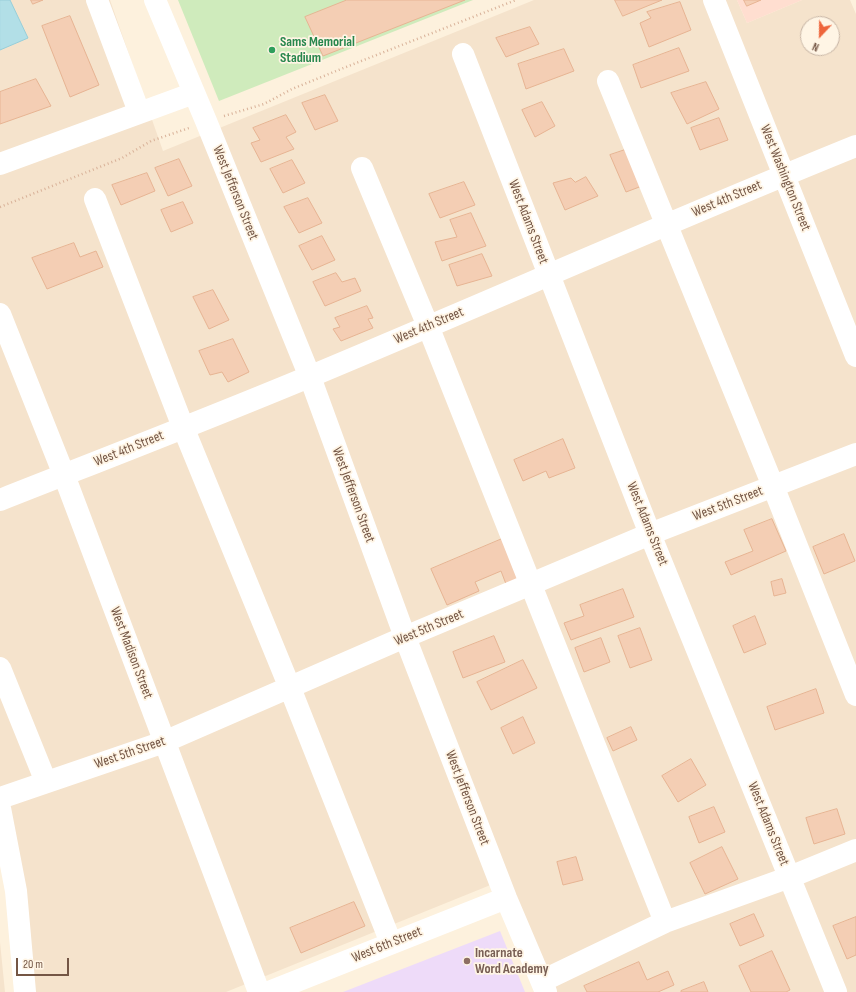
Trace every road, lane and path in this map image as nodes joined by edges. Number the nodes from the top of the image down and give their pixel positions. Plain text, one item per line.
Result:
1 (97, 0) edge
2 (155, 0) edge
3 (516, 0) edge
4 (714, 0) edge
5 (462, 54) dead end
6 (608, 81) dead end
7 (194, 93) junction
8 (140, 112) junction
9 (206, 121) junction
10 (856, 146) edge
11 (0, 164) edge
12 (362, 168) dead end
13 (785, 175) junction
14 (95, 199) dead end
15 (0, 207) edge
16 (666, 225) junction
17 (548, 274) junction
18 (0, 314) edge
19 (428, 326) junction
20 (856, 356) edge
21 (310, 377) junction
22 (183, 427) junction
23 (856, 454) edge
24 (64, 475) junction
25 (773, 486) junction
26 (0, 500) edge
27 (650, 534) junction
28 (531, 585) junction
29 (405, 637) junction
30 (0, 668) edge
31 (290, 688) junction
32 (856, 695) edge
33 (164, 742) junction
34 (46, 782) junction
35 (0, 798) edge
36 (0, 808) edge
37 (856, 850) edge
38 (790, 877) junction
39 (506, 898) junction
40 (665, 922) junction
41 (391, 943) junction
42 (544, 986) edge
43 (25, 992) edge
44 (259, 992) edge
45 (269, 992) edge
46 (836, 992) edge

1 - 8 street
2 - 7 street, West Jefferson Street
3 - 9 path
4 - 13 street, West Washington Street
5 - 17 street, West Adams Street
6 - 16 street
7 - 8 street
7 - 9 street, West Jefferson Street
8 - 11 street
9 - 15 path
9 - 21 street, West Jefferson Street
10 - 13 street, West 4th Street
12 - 19 street
13 - 16 street, West 4th Street
13 - 20 street, West Washington Street
14 - 22 street
16 - 17 street, West 4th Street
16 - 25 street
17 - 19 street, West 4th Street
17 - 27 street, West Adams Street
18 - 24 street, West Madison Street
19 - 21 street, West 4th Street
19 - 28 street
21 - 22 street, West 4th Street
21 - 29 street, West Jefferson Street
22 - 24 street, West 4th Street
22 - 31 street
23 - 25 street, West 5th Street
24 - 26 street, West 4th Street
24 - 33 street, West Madison Street
25 - 27 street, West 5th Street
25 - 32 street
27 - 28 street, West 5th Street
27 - 38 street, West Adams Street
28 - 29 street, West 5th Street
28 - 40 street
29 - 31 street, West 5th Street
29 - 39 street, West Jefferson Street
30 - 34 street
31 - 33 street, West 5th Street
31 - 41 street
33 - 34 street, West 5th Street
33 - 44 street, West Madison Street
34 - 35 street, West 5th Street
36 - 43 street
37 - 38 street
38 - 40 street
38 - 46 street, West Adams Street
39 - 41 street, West 6th Street
39 - 42 street, West Jefferson Street
40 - 42 street
41 - 45 street, West 6th Street

